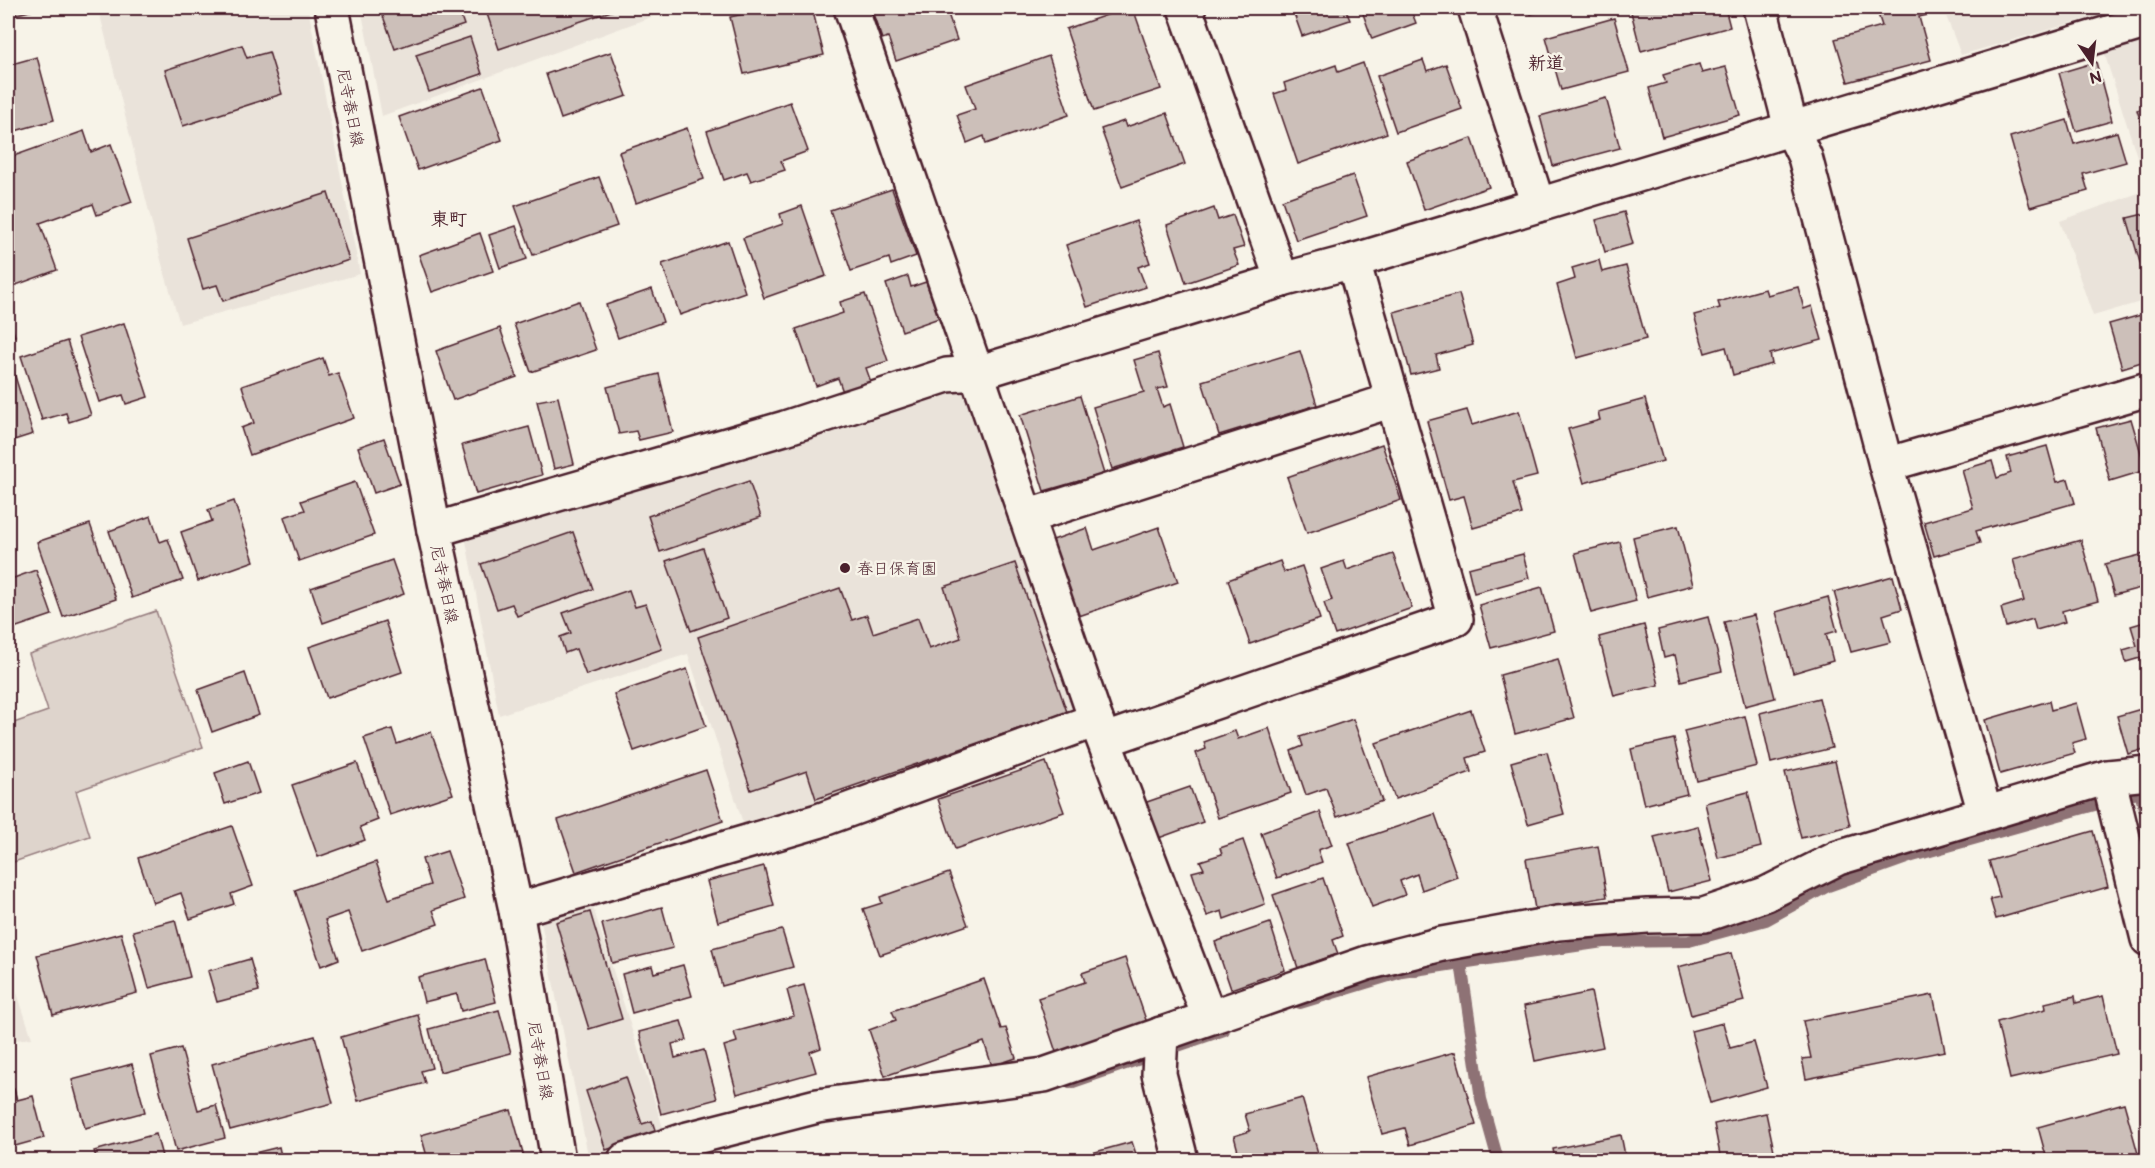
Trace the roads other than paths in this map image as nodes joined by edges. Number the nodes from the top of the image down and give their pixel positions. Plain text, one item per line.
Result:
1 (332, 8) edge
2 (850, 8) edge
3 (1185, 8) edge
4 (1475, 8) edge
5 (1760, 8) edge
6 (2148, 21) edge
7 (1791, 128) junction
8 (1538, 205) junction
9 (1353, 261) junction
10 (1282, 280) junction
11 (977, 373) junction
12 (2148, 389) edge
13 (1393, 400) junction
14 (1886, 465) junction
15 (1026, 517) junction
16 (434, 530) junction
17 (1100, 730) junction
18 (2148, 773) edge
19 (2108, 777) junction
20 (1985, 813) junction
21 (516, 910) junction
22 (2148, 939) edge
23 (1209, 1017) junction
24 (1161, 1034) junction
25 (558, 1161) edge
26 (625, 1161) edge
27 (1181, 1161) edge

1 - 16 street, 尼寺春日線
2 - 11 street
3 - 10 street
4 - 8 street
5 - 7 street
6 - 7 street
7 - 8 street
7 - 14 street
8 - 9 street
9 - 10 street
9 - 13 street
10 - 11 street
11 - 15 street
11 - 16 street
12 - 14 street
13 - 15 street
13 - 17 street
14 - 20 street
15 - 17 street
16 - 21 street, 尼寺春日線
17 - 21 street
17 - 23 street
18 - 19 street
19 - 20 street
19 - 22 street
20 - 23 street
21 - 25 street, 尼寺春日線
23 - 24 street
24 - 26 street
24 - 27 street

